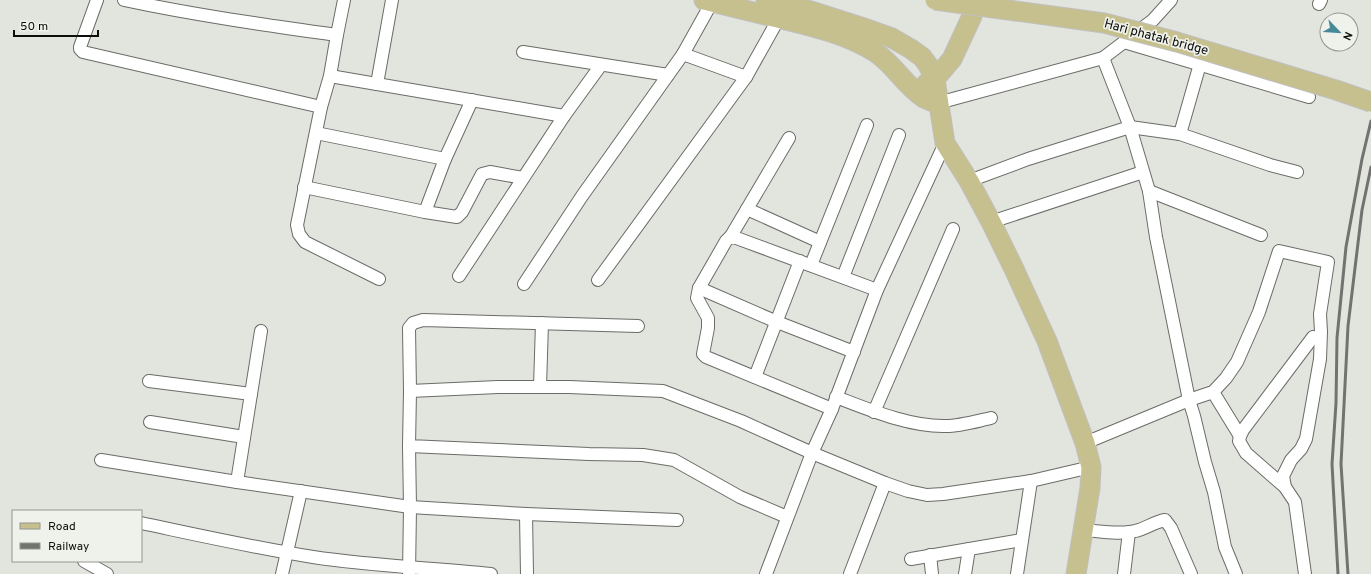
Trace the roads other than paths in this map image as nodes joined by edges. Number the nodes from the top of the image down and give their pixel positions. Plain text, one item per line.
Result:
1 (97, 0) edge
2 (124, 0) edge
3 (344, 0) edge
4 (392, 0) edge
5 (766, 0) edge
6 (934, 0) edge
7 (975, 0) edge
8 (1171, 0) edge
9 (708, 1) edge
10 (779, 18) junction
11 (337, 34) junction
12 (1124, 42) junction
13 (523, 52) dead end
14 (683, 54) junction
15 (1103, 58) junction
16 (1200, 64) junction
17 (601, 65) junction
18 (668, 75) junction
19 (330, 76) junction
20 (746, 77) junction
21 (935, 79) junction
22 (377, 84) junction
23 (914, 90) junction
24 (1309, 97) dead end
25 (472, 100) junction
26 (1371, 102) edge
27 (938, 103) junction
28 (322, 106) junction
29 (564, 116) junction
30 (867, 125) dead end
31 (1130, 127) junction
32 (316, 133) junction
33 (1180, 134) junction
34 (899, 135) dead end
35 (789, 138) dead end
36 (944, 143) junction
37 (445, 159) junction
38 (1144, 172) junction
39 (1298, 172) dead end
40 (523, 178) junction
41 (969, 181) junction
42 (304, 187) junction
43 (1149, 191) junction
44 (747, 209) junction
45 (425, 212) junction
46 (991, 222) junction
47 (953, 229) dead end
48 (731, 236) junction
49 (1261, 236) dead end
50 (820, 242) junction
51 (806, 263) junction
52 (459, 276) dead end
53 (843, 277) junction
54 (379, 279) dead end
55 (598, 280) dead end
56 (524, 284) dead end
57 (699, 288) junction
58 (877, 290) junction
59 (777, 322) junction
60 (542, 323) junction
61 (638, 326) dead end
62 (262, 331) dead end
63 (1313, 337) dead end
64 (854, 352) junction
65 (755, 377) junction
66 (149, 381) dead end
67 (540, 387) junction
68 (410, 391) junction
69 (1213, 392) junction
70 (251, 394) junction
71 (836, 398) junction
72 (1189, 400) junction
73 (832, 409) junction
74 (874, 412) junction
75 (991, 418) dead end
76 (150, 422) dead end
77 (1240, 436) junction
78 (244, 437) junction
79 (1085, 443) junction
80 (409, 446) junction
81 (812, 453) junction
82 (101, 460) dead end
83 (1091, 467) junction
84 (1032, 481) junction
85 (237, 482) junction
86 (884, 483) junction
87 (1285, 486) junction
88 (301, 491) junction
89 (410, 507) junction
90 (526, 514) junction
91 (787, 518) junction
92 (677, 520) dead end
93 (142, 523) edge
94 (1084, 530) junction
95 (1129, 532) junction
96 (1022, 540) junction
97 (970, 549) junction
98 (288, 552) junction
99 (930, 556) junction
100 (911, 559) dead end
101 (86, 562) edge
102 (409, 571) edge
103 (108, 574) edge
104 (282, 574) edge
105 (491, 574) edge
106 (527, 574) edge
107 (766, 574) edge
108 (850, 574) edge
109 (932, 574) edge
110 (965, 574) edge
111 (1017, 574) edge
112 (1076, 574) edge
113 (1124, 574) edge
114 (1192, 574) edge
115 (1236, 574) edge
116 (1306, 574) edge

1 - 28 street
2 - 11 street
3 - 11 street
4 - 22 street
5 - 21 main road
6 - 26 main road, Hari phatak bridge, bridge
7 - 21 main road
8 - 12 street
9 - 10 main road
9 - 14 street
10 - 20 street
10 - 23 main road
11 - 19 street
12 - 15 street
12 - 16 street
13 - 17 street
14 - 18 street
14 - 20 street
15 - 27 street
15 - 31 street
16 - 24 street
16 - 33 street
17 - 18 street
17 - 29 street
18 - 56 street
19 - 22 street
19 - 28 street
20 - 55 street
21 - 23 main road
21 - 27 main road
22 - 25 street
23 - 27 main road
25 - 29 street
25 - 37 street
27 - 36 main road
28 - 32 street
29 - 40 street
30 - 50 street
31 - 33 street
31 - 38 street
31 - 41 street
32 - 37 street
32 - 42 street
33 - 39 street
34 - 53 street
35 - 44 street
36 - 41 main road
36 - 58 street
37 - 45 street
38 - 43 street
38 - 46 street
40 - 45 street
40 - 52 street
41 - 46 main road
42 - 45 street
42 - 54 street
43 - 49 street
43 - 72 street
44 - 48 street
44 - 50 street
46 - 79 main road
47 - 74 street
48 - 51 street
48 - 57 street
50 - 51 street
51 - 53 street
51 - 59 street
53 - 58 street
57 - 59 street
57 - 65 street
58 - 64 street
59 - 64 street
59 - 65 street
60 - 61 street
60 - 67 street
60 - 68 street
62 - 70 street
63 - 77 street
64 - 71 street
65 - 73 street
66 - 70 street
67 - 68 street
67 - 81 street
68 - 80 street
69 - 72 street
69 - 77 street
69 - 87 street
70 - 78 street
71 - 73 street
71 - 74 street
72 - 79 street
72 - 115 street
73 - 81 street
74 - 75 street
76 - 78 street
77 - 87 street
78 - 85 street
79 - 83 main road
80 - 89 street
80 - 91 street
81 - 86 street
81 - 91 street
82 - 85 street
83 - 84 street
83 - 94 main road
84 - 86 street
84 - 96 street
85 - 88 street
86 - 108 street
87 - 116 street
88 - 89 street
88 - 98 street
89 - 90 street
89 - 102 street
90 - 92 street
90 - 106 street
91 - 107 street
93 - 98 street
94 - 95 street
94 - 112 main road
95 - 113 street
95 - 114 street
96 - 97 street
96 - 111 street
97 - 99 street
97 - 110 street
98 - 102 street
98 - 104 street
99 - 100 street
99 - 109 street
101 - 103 street
102 - 105 street

